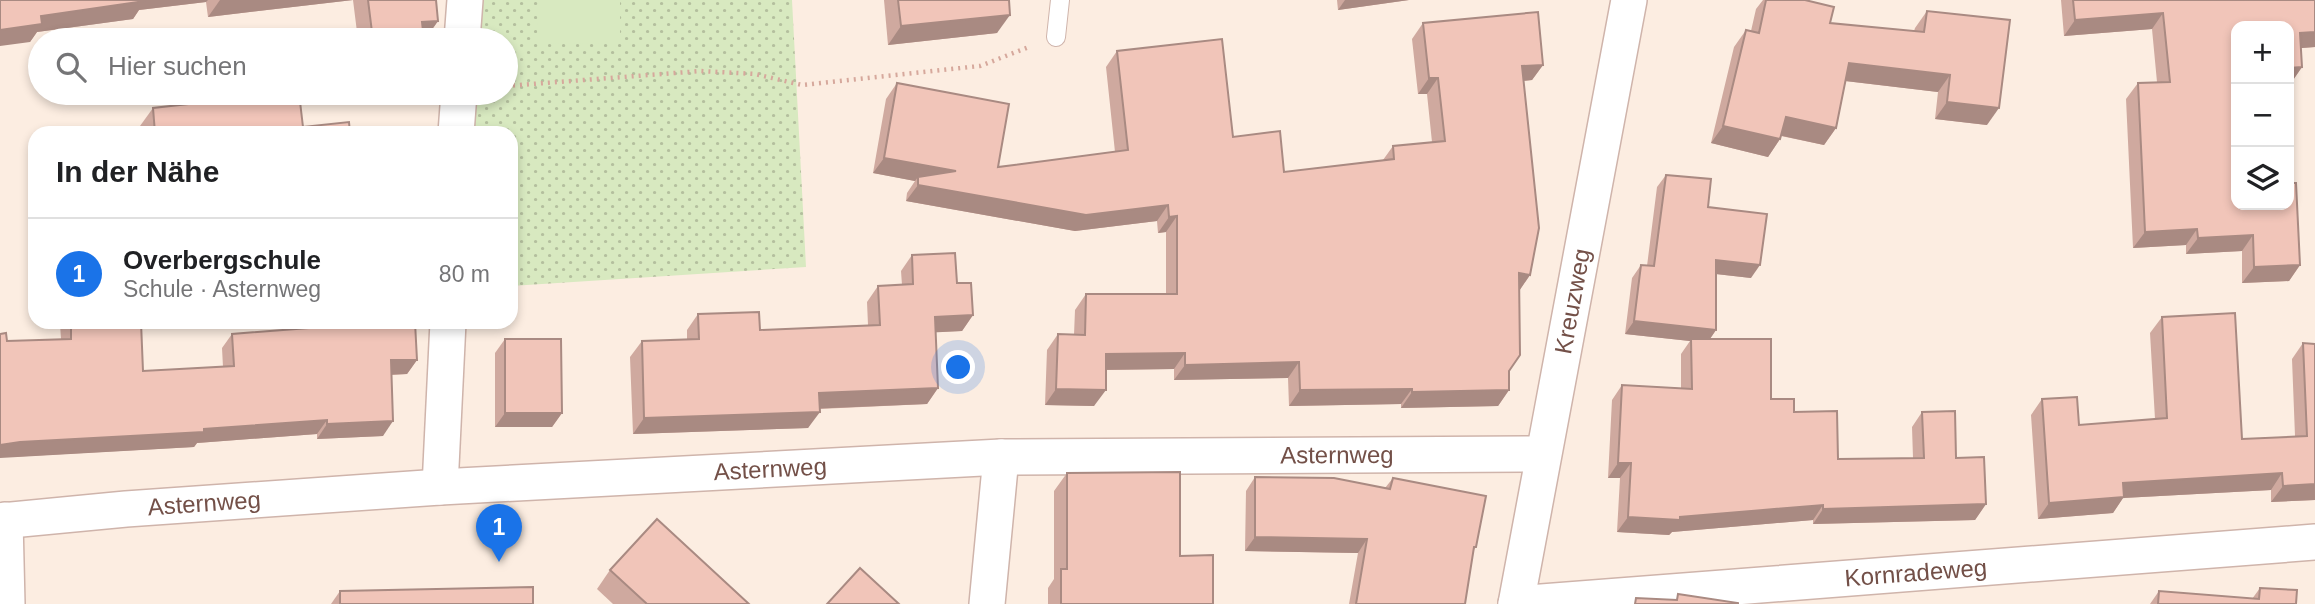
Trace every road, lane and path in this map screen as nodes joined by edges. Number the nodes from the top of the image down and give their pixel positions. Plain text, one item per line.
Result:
1 (465, 0) edge
2 (1060, 0) edge
3 (1629, 0) edge
4 (463, 28) edge
5 (1056, 37) joint
6 (518, 85) edge
7 (458, 105) edge
8 (457, 126) edge
9 (448, 329) edge
10 (1543, 454) junction
11 (1001, 457) junction
12 (440, 488) junction
13 (2, 521) edge
14 (2315, 542) edge
15 (7, 604) edge
16 (987, 604) edge
17 (1516, 604) edge

1 - 4 street
2 - 5 lane
3 - 10 street, Kreuzweg
5 - 6 path
7 - 8 street
9 - 12 street
10 - 11 street, Asternweg
10 - 17 street, Kreuzweg
11 - 12 street, Asternweg
11 - 16 street
12 - 13 street, Asternweg
13 - 15 street
14 - 17 street, Kornradeweg

